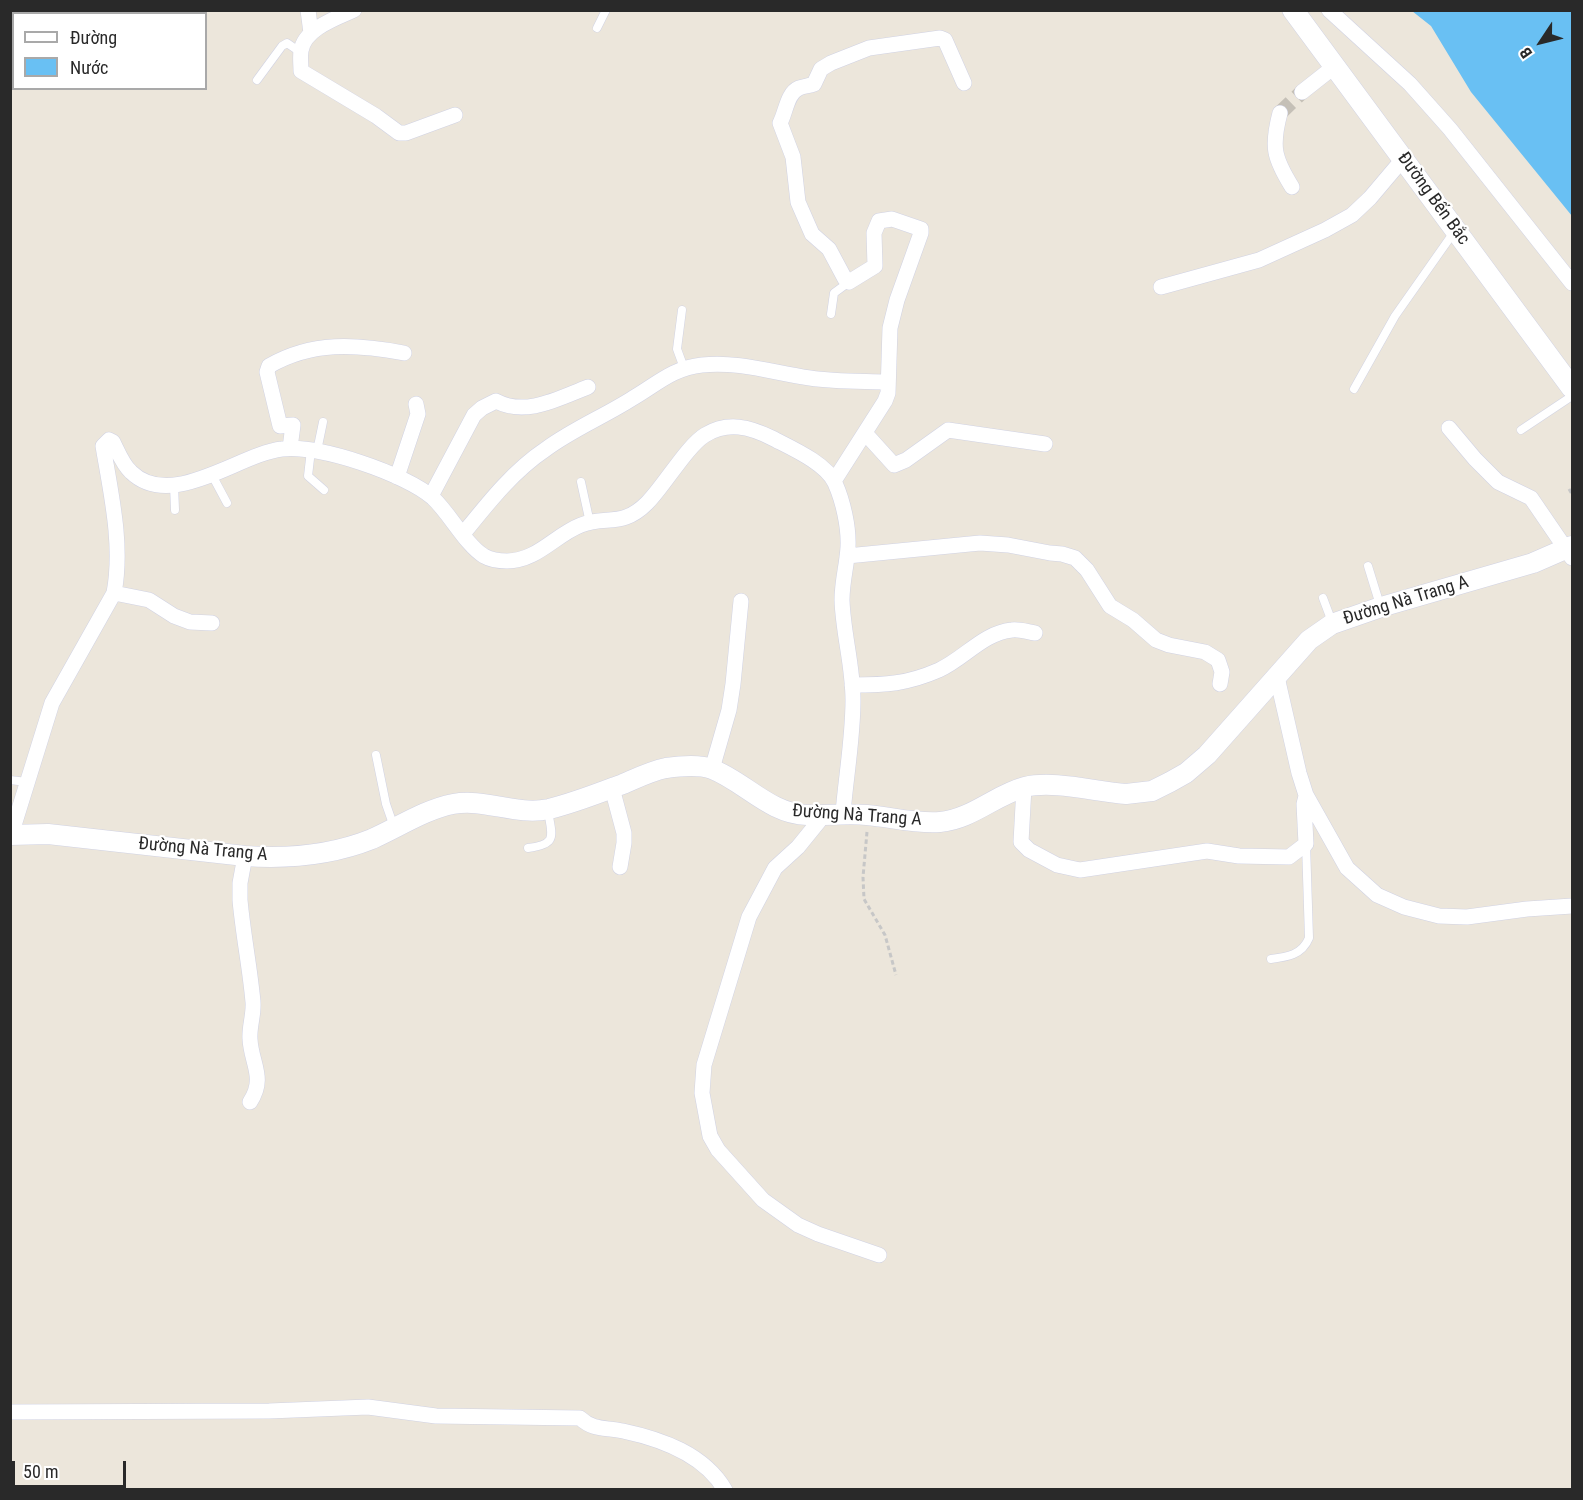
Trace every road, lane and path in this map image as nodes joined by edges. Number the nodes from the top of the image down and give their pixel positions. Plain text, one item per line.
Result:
1 (308, 10) edge
2 (354, 10) edge
3 (606, 10) edge
4 (1293, 10) edge
5 (1329, 10) edge
6 (597, 28) dead end
7 (311, 33) junction
8 (300, 52) junction
9 (1335, 66) junction
10 (256, 80) dead end
11 (964, 83) dead end
12 (1302, 92) tunnel mouth
13 (1280, 113) tunnel mouth
14 (454, 114) dead end
15 (1403, 159) junction
16 (1292, 187) dead end
17 (1455, 230) junction
18 (849, 282) junction
19 (1572, 283) edge
20 (1161, 287) dead end
21 (682, 310) dead end
22 (831, 314) dead end
23 (404, 353) dead end
24 (684, 368) junction
25 (888, 382) junction
26 (588, 387) dead end
27 (1572, 388) edge
28 (1354, 389) dead end
29 (1572, 396) edge
30 (416, 404) dead end
31 (323, 422) dead end
32 (1449, 428) dead end
33 (1521, 430) dead end
34 (865, 433) junction
35 (1045, 444) dead end
36 (290, 448) junction
37 (314, 450) junction
38 (212, 475) junction
39 (397, 477) junction
40 (834, 481) junction
41 (581, 482) dead end
42 (174, 485) junction
43 (1569, 489) dead end
44 (324, 490) dead end
45 (1572, 494) edge
46 (431, 496) junction
47 (227, 502) dead end
48 (175, 510) dead end
49 (590, 523) junction
50 (463, 534) junction
51 (1571, 551) edge
52 (847, 556) junction
53 (1368, 566) dead end
54 (114, 593) junction
55 (1323, 598) dead end
56 (741, 601) dead end
57 (1381, 607) junction
58 (212, 623) dead end
59 (1332, 624) junction
60 (1035, 633) dead end
61 (1277, 677) junction
62 (1220, 684) dead end
63 (852, 686) junction
64 (376, 756) dead end
65 (711, 769) junction
66 (10, 780) edge
67 (27, 782) junction
68 (612, 788) junction
69 (1024, 788) junction
70 (1306, 795) junction
71 (548, 809) junction
72 (833, 814) junction
73 (869, 815) junction
74 (394, 829) junction
75 (11, 835) edge
76 (1306, 844) junction
77 (528, 848) dead end
78 (245, 856) junction
79 (620, 867) dead end
80 (1572, 906) edge
81 (1271, 959) dead end
82 (896, 975) dead end
83 (249, 1102) dead end
84 (879, 1255) dead end
85 (10, 1413) edge
86 (725, 1490) edge

1 - 7 street
2 - 7 street
3 - 6 lane
4 - 9 main road, Đường Bến Bắc
5 - 19 street
7 - 8 street
8 - 10 lane
8 - 14 street
9 - 12 street
9 - 15 main road, Đường Bến Bắc
11 - 18 street
13 - 16 street
15 - 17 main road, Đường Bến Bắc
15 - 20 street
17 - 27 main road, Đường Bến Bắc
17 - 28 lane
18 - 22 lane
18 - 25 street
21 - 24 lane
23 - 36 street
24 - 25 street
24 - 50 street
25 - 34 street
26 - 46 street
29 - 33 lane
30 - 39 street
31 - 37 lane
32 - 51 street
34 - 35 street
34 - 40 street
36 - 37 street
36 - 38 street
37 - 39 street
37 - 44 lane
38 - 42 street
38 - 47 lane
39 - 46 street
40 - 49 street
40 - 52 street
41 - 49 lane
42 - 48 lane
42 - 54 street
43 - 45 path
46 - 50 street
49 - 50 street
51 - 57 street, Đường Nà Trang A
52 - 62 street
52 - 63 street
53 - 57 lane
54 - 58 street
54 - 67 street
55 - 59 lane
56 - 65 street
57 - 59 street, Đường Nà Trang A
59 - 61 street, Đường Nà Trang A
60 - 63 street
61 - 69 street, Đường Nà Trang A
61 - 70 street
63 - 72 street
64 - 74 lane
65 - 68 street, Đường Nà Trang A
65 - 72 street, Đường Nà Trang A
66 - 67 lane
67 - 75 street
68 - 71 street, Đường Nà Trang A
68 - 79 street
69 - 73 street, Đường Nà Trang A
69 - 76 street
70 - 76 street
70 - 80 street
71 - 74 street, Đường Nà Trang A
71 - 77 lane
72 - 73 street, Đường Nà Trang A
72 - 84 street
73 - 82 path
74 - 78 street, Đường Nà Trang A
75 - 78 street, Đường Nà Trang A
76 - 81 lane
78 - 83 street
85 - 86 street

